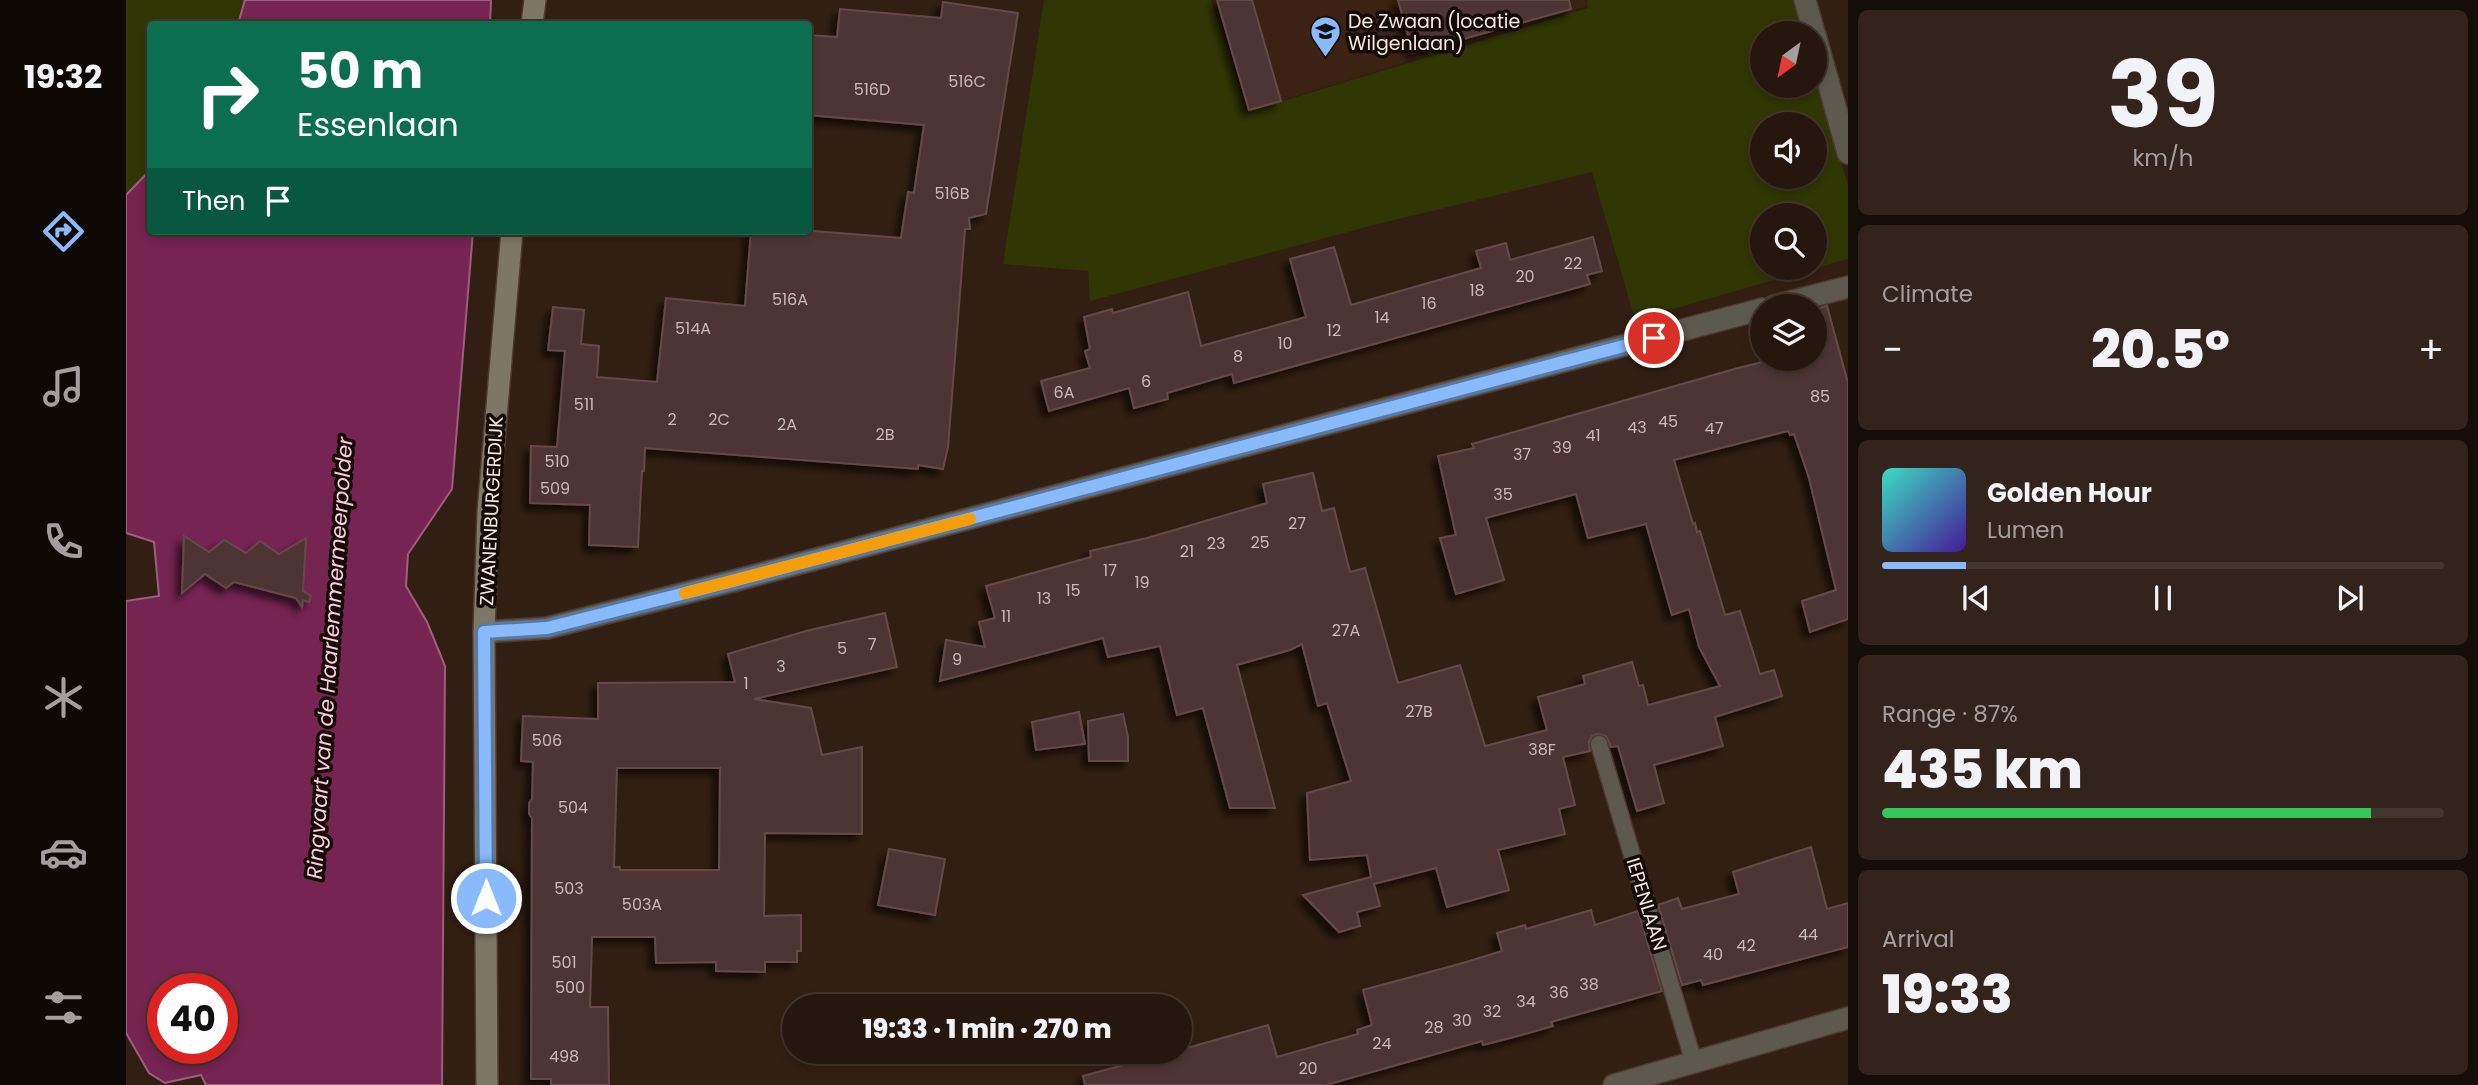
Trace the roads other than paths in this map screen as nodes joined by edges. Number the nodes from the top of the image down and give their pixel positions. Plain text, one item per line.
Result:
1 (535, 0) edge
2 (1805, 0) edge
3 (532, 21) edge
4 (1811, 21) edge
5 (1827, 80) edge
6 (1848, 153) edge
7 (512, 235) edge
8 (1848, 287) edge
9 (1821, 294) edge
10 (1750, 312) edge
11 (484, 632) junction
12 (1600, 744) dead end
13 (1848, 1018) edge
14 (1694, 1063) junction
15 (487, 1085) edge
16 (1614, 1085) edge

1 - 3 street
2 - 4 street
5 - 6 street
7 - 11 street, ZWANENBURGERDIJK
8 - 9 street
10 - 11 street
11 - 15 street, ZWANENBURGERDIJK
12 - 14 lane, IEPENLAAN
13 - 14 street
14 - 16 street

